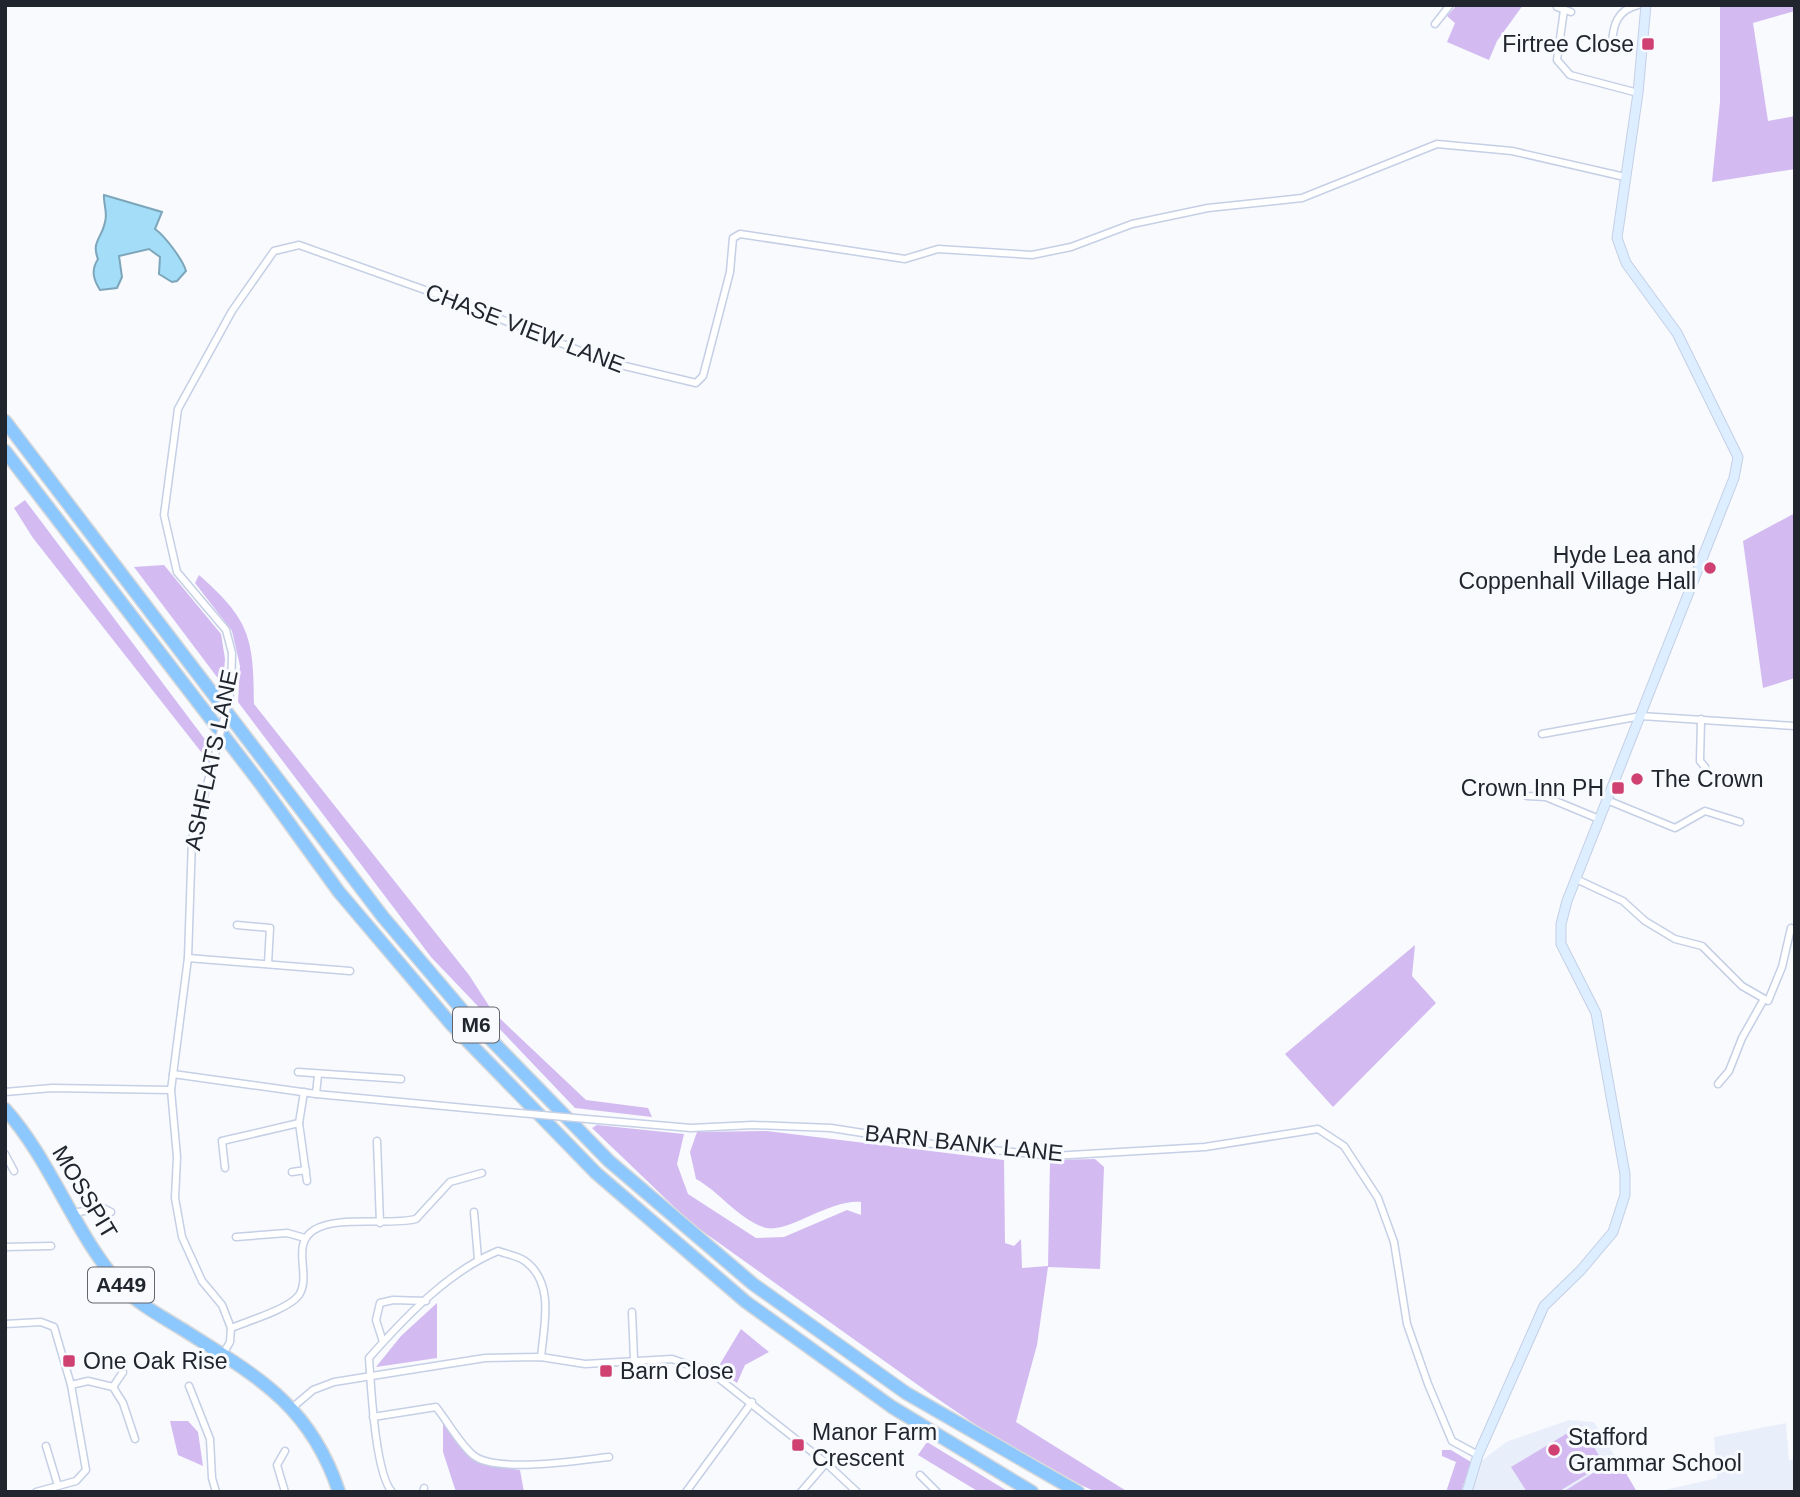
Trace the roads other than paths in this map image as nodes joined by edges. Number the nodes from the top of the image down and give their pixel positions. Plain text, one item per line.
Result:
1 (1450, 5) edge
2 (1637, 5) edge
3 (1646, 5) edge
4 (1564, 10) dead end
5 (1435, 24) dead end
6 (1612, 44) dead end
7 (1638, 93) junction
8 (1625, 177) junction
9 (299, 245) joint
10 (5, 421) edge
11 (5, 451) edge
12 (1641, 716) junction
13 (1701, 719) junction
14 (1795, 726) edge
15 (1542, 734) dead end
16 (1705, 767) dead end
17 (1527, 796) dead end
18 (1607, 800) junction
19 (1599, 819) junction
20 (1740, 822) dead end
21 (1576, 879) junction
22 (237, 925) dead end
23 (1791, 928) dead end
24 (188, 958) junction
25 (268, 964) junction
26 (350, 971) dead end
27 (1766, 1000) junction
28 (298, 1072) dead end
29 (173, 1074) junction
30 (318, 1075) junction
31 (401, 1079) dead end
32 (1718, 1084) dead end
33 (171, 1090) junction
34 (5, 1092) edge
35 (304, 1092) junction
36 (316, 1094) junction
37 (5, 1108) edge
38 (299, 1123) junction
39 (377, 1141) dead end
40 (5, 1154) edge
41 (225, 1168) dead end
42 (306, 1170) junction
43 (14, 1171) dead end
44 (292, 1172) dead end
45 (482, 1173) dead end
46 (307, 1181) dead end
47 (111, 1212) dead end
48 (474, 1212) dead end
49 (72, 1213) junction
50 (380, 1223) junction
51 (236, 1237) dead end
52 (305, 1238) junction
53 (51, 1246) dead end
54 (5, 1247) edge
55 (478, 1259) junction
56 (426, 1301) junction
57 (632, 1312) dead end
58 (5, 1324) edge
59 (231, 1328) junction
60 (383, 1342) junction
61 (223, 1354) junction
62 (541, 1357) junction
63 (634, 1359) junction
64 (123, 1372) dead end
65 (370, 1377) junction
66 (71, 1385) junction
67 (188, 1386) dead end
68 (113, 1387) junction
69 (752, 1402) junction
70 (293, 1407) junction
71 (373, 1418) junction
72 (135, 1440) dead end
73 (46, 1446) dead end
74 (285, 1451) dead end
75 (1478, 1455) junction
76 (610, 1457) dead end
77 (826, 1463) junction
78 (920, 1475) dead end
79 (58, 1486) junction
80 (36, 1492) edge
81 (216, 1492) edge
82 (285, 1492) edge
83 (339, 1492) edge
84 (392, 1492) edge
85 (686, 1492) edge
86 (801, 1492) edge
87 (856, 1492) edge
88 (937, 1492) edge
89 (1032, 1492) edge
90 (1078, 1492) edge
91 (1468, 1492) edge

1 - 5 street
2 - 6 street
3 - 7 street
4 - 7 street
7 - 8 street
8 - 9 street, CHASE VIEW LANE
8 - 12 street
9 - 24 street, ASHFLATS LANE, bridge
10 - 90 highway, M6
11 - 89 highway, M6
12 - 13 street
12 - 15 street
12 - 18 street
13 - 14 street
13 - 16 street
17 - 19 street
18 - 19 street
18 - 20 street
19 - 21 street
21 - 27 street
21 - 75 street
22 - 25 street
23 - 27 street
24 - 25 street
24 - 29 street, ASHFLATS LANE
25 - 26 street
27 - 32 street
28 - 30 street
29 - 33 street, ASHFLATS LANE
29 - 35 street, BARN BANK LANE
30 - 31 street
30 - 36 street
33 - 34 street
33 - 59 street, ASHFLATS LANE
35 - 36 street, BARN BANK LANE
35 - 38 street
36 - 75 street, BARN BANK LANE, bridge
37 - 49 highway, MOSSPIT / A449
38 - 41 street
38 - 42 street
39 - 50 street
40 - 43 street
42 - 44 street
42 - 46 street
45 - 50 street
47 - 49 street
48 - 55 street
49 - 61 highway, MOSSPIT / A449
50 - 52 street
51 - 52 street
52 - 59 street
53 - 54 street
55 - 56 street
55 - 62 street
56 - 60 street
56 - 60 street
57 - 63 street
58 - 66 street
59 - 61 street
60 - 65 street
61 - 70 highway, MOSSPIT / A449
62 - 63 street
62 - 65 street
63 - 69 street
64 - 68 street
65 - 70 street
65 - 71 street
66 - 68 street
66 - 79 street
67 - 81 street
68 - 72 street
69 - 77 street
69 - 85 street
70 - 83 highway, MOSSPIT / A449
71 - 76 street
71 - 84 street
73 - 79 street
74 - 82 street
75 - 91 street
77 - 86 street
77 - 87 street
78 - 88 street
79 - 80 street

